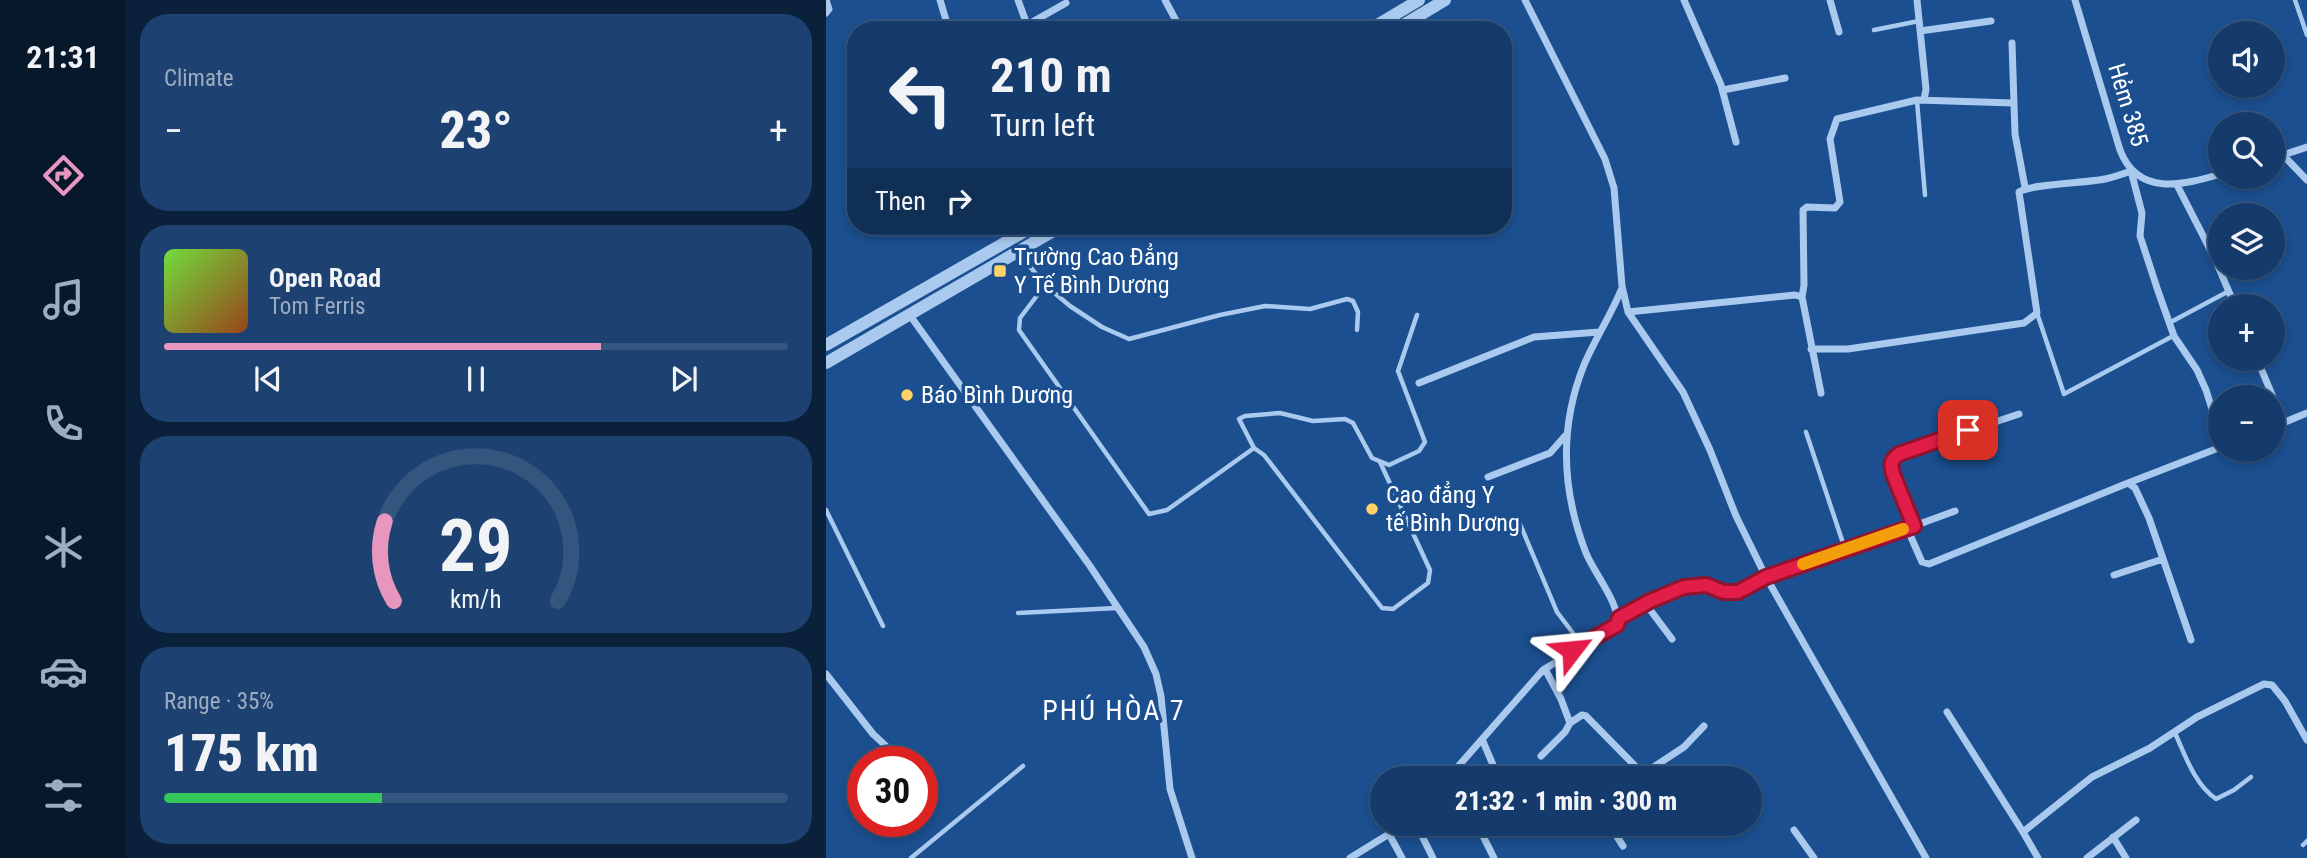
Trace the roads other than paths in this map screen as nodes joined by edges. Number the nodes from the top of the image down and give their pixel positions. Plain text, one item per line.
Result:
1 (826, 0) edge
2 (940, 0) edge
3 (1018, 0) edge
4 (1165, 0) edge
5 (1445, 0) edge
6 (1525, 0) edge
7 (1684, 0) edge
8 (1830, 0) edge
9 (1917, 0) edge
10 (2075, 0) edge
11 (2295, 0) edge
12 (1416, 1) edge
13 (1066, 3) dead end
14 (826, 13) edge
15 (946, 21) edge
16 (1026, 21) edge
17 (1038, 21) edge
18 (1176, 21) edge
19 (1384, 21) edge
20 (1410, 21) edge
21 (1919, 21) junction
22 (1991, 22) dead end
23 (1874, 30) dead end
24 (1920, 31) junction
25 (1839, 32) dead end
26 (2307, 36) edge
27 (2012, 43) dead end
28 (1785, 78) dead end
29 (1723, 90) junction
30 (1921, 100) junction
31 (2013, 103) junction
32 (1736, 142) dead end
33 (2307, 147) edge
34 (2285, 154) edge
35 (2285, 157) edge
36 (2132, 171) junction
37 (2208, 177) edge
38 (2307, 180) edge
39 (2177, 185) junction
40 (2025, 187) junction
41 (1925, 195) dead end
42 (1010, 235) edge
43 (1046, 235) edge
44 (1018, 251) junction
45 (1045, 285) junction
46 (1622, 286) junction
47 (2229, 292) joint
48 (1802, 297) junction
49 (1628, 312) junction
50 (2037, 313) junction
51 (908, 314) junction
52 (1417, 316) dead end
53 (2169, 323) junction
54 (1357, 330) dead end
55 (1599, 332) junction
56 (2174, 336) junction
57 (826, 345) edge
58 (1811, 349) junction
59 (826, 363) edge
60 (1419, 383) dead end
61 (1821, 393) dead end
62 (2208, 400) edge
63 (2307, 413) edge
64 (2019, 414) dead end
65 (2285, 423) edge
66 (1806, 432) dead end
67 (1566, 436) junction
68 (1254, 448) junction
69 (2208, 452) edge
70 (1380, 463) junction
71 (1488, 477) dead end
72 (2129, 483) junction
73 (826, 510) edge
74 (1955, 511) dead end
75 (1520, 524) dead end
76 (1911, 527) junction
77 (1845, 549) junction
78 (2163, 559) junction
79 (2114, 575) dead end
80 (1766, 577) junction
81 (1645, 603) junction
82 (1118, 608) junction
83 (1018, 613) dead end
84 (1619, 618) junction
85 (883, 626) dead end
86 (1672, 639) dead end
87 (2191, 639) dead end
88 (1582, 645) junction
89 (1545, 668) junction
90 (826, 674) edge
91 (1947, 712) dead end
92 (1570, 723) junction
93 (1704, 726) dead end
94 (2175, 733) junction
95 (1482, 739) junction
96 (2307, 740) edge
97 (886, 746) edge
98 (1541, 756) dead end
99 (1023, 766) dead end
100 (1460, 766) edge
101 (1493, 766) edge
102 (2251, 777) dead end
103 (2136, 820) dead end
104 (1794, 830) dead end
105 (2023, 832) junction
106 (1386, 836) edge
107 (1390, 836) edge
108 (1422, 836) edge
109 (1483, 836) edge
110 (1617, 836) edge
111 (2113, 838) junction
112 (1623, 846) dead end
113 (911, 858) edge
114 (1192, 858) edge
115 (1350, 858) edge
116 (1402, 858) edge
117 (1433, 858) edge
118 (1494, 858) edge
119 (1814, 858) edge
120 (1926, 858) edge
121 (2038, 858) edge
122 (2087, 858) edge
123 (2126, 858) edge

1 - 14 street
2 - 15 street
3 - 16 street
4 - 18 street
5 - 20 street
6 - 46 street
7 - 29 street
8 - 25 street
9 - 21 street
10 - 36 street, Hẻm 385
11 - 26 lane
12 - 19 street
13 - 17 street
21 - 23 lane
21 - 24 street
22 - 24 street
24 - 30 street
27 - 31 street
28 - 29 street
29 - 32 street
30 - 31 street
30 - 41 lane
30 - 48 street
31 - 40 street
33 - 34 street
35 - 38 street
36 - 39 street, Hẻm 385
36 - 40 street
36 - 53 street
37 - 39 street, Hẻm 385
39 - 47 street
40 - 50 street
42 - 57 street
43 - 44 street
44 - 45 lane
44 - 51 street
45 - 54 lane
45 - 68 lane
46 - 49 street
46 - 55 street
47 - 53 lane
48 - 49 street
48 - 58 street
49 - 80 street
50 - 56 lane
50 - 58 street
51 - 59 street
51 - 82 street
52 - 70 lane
53 - 56 street
55 - 60 street
55 - 67 street
56 - 62 street
58 - 61 street
63 - 65 street
64 - 76 street
66 - 77 lane
67 - 71 street
67 - 84 street
68 - 70 lane
68 - 70 lane
69 - 72 street
72 - 76 street
72 - 78 street
73 - 85 lane
74 - 76 street
75 - 88 lane
76 - 77 street
77 - 80 street
78 - 79 street
78 - 87 street
80 - 81 street
80 - 120 street
81 - 84 street
81 - 86 street
82 - 83 lane
82 - 114 street
84 - 88 street
88 - 89 street
89 - 92 street
89 - 95 street
90 - 97 street
91 - 105 street
92 - 93 street
92 - 98 street
94 - 96 street
94 - 102 lane
94 - 105 street
95 - 100 street
95 - 101 street
99 - 113 lane
103 - 111 street
104 - 119 street
105 - 121 street
106 - 115 street
107 - 116 street
108 - 117 street
109 - 118 street
110 - 112 street
111 - 122 street
111 - 123 street

